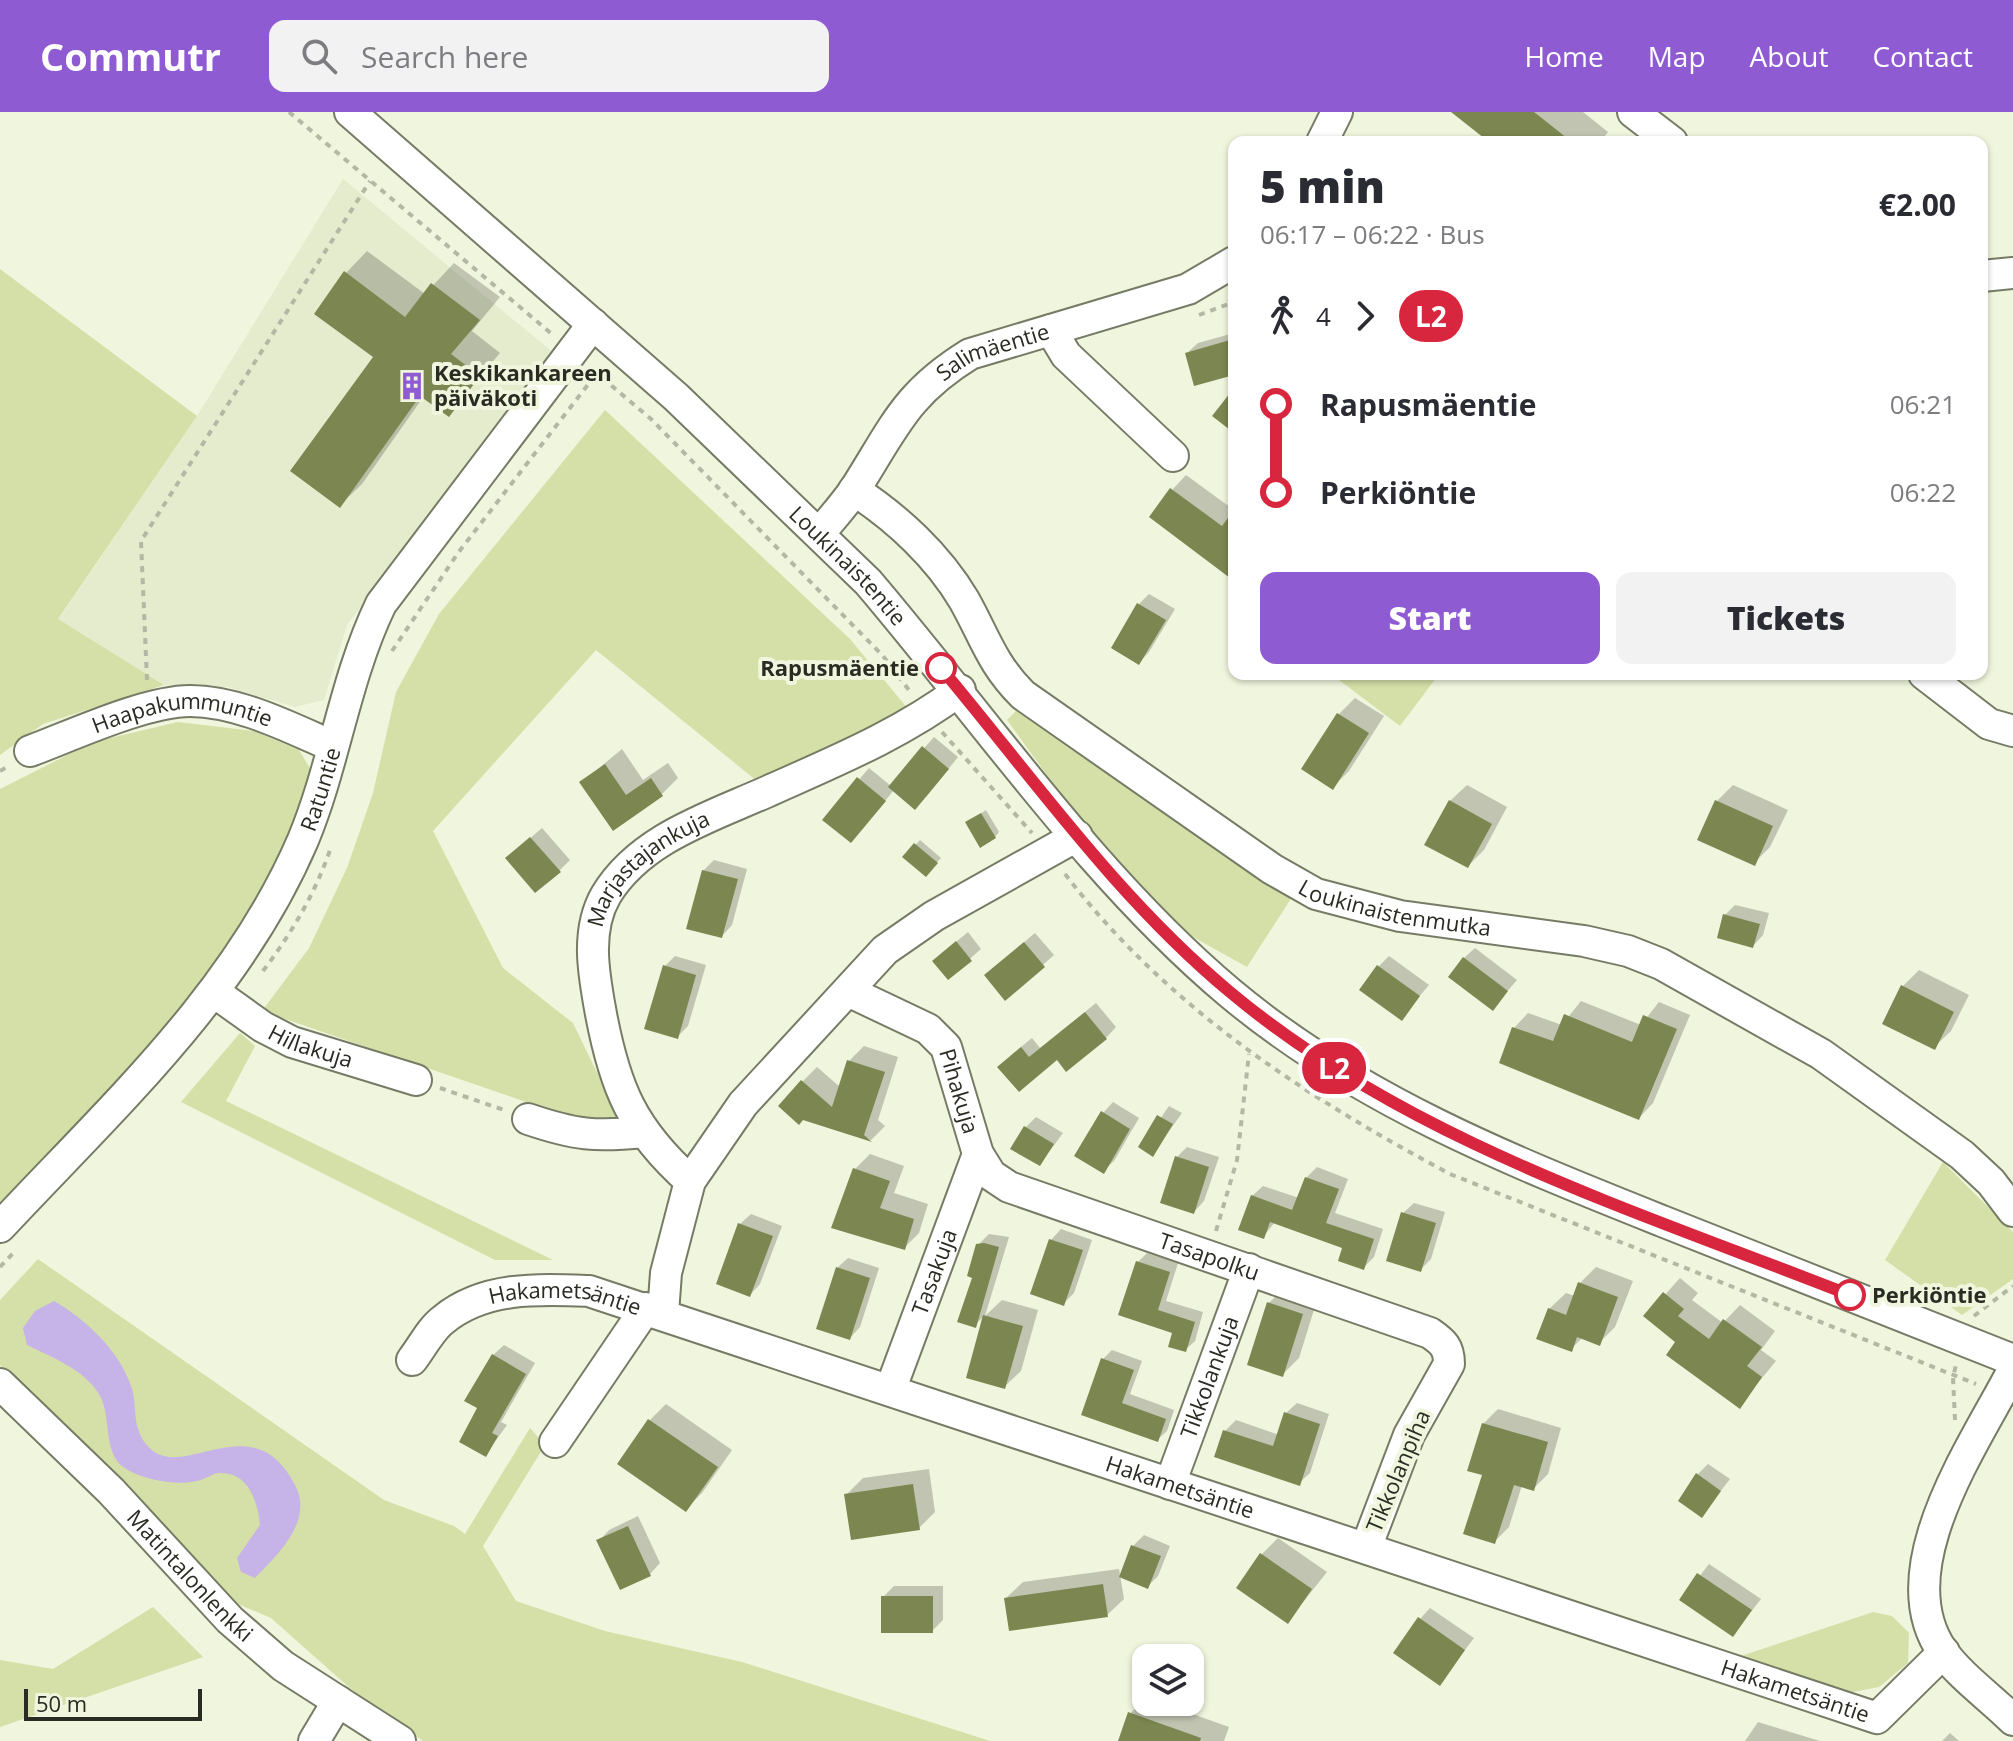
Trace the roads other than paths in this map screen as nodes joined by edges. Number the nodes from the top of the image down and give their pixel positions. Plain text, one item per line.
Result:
1 (350, 112) edge
2 (1337, 112) edge
3 (1633, 112) edge
4 (1325, 136) edge
5 (1664, 136) edge
6 (1228, 266) edge
7 (2013, 273) edge
8 (1988, 275) edge
9 (593, 324) junction
10 (1051, 330) junction
11 (1173, 456) dead end
12 (854, 490) junction
13 (820, 533) junction
14 (1932, 680) edge
15 (960, 690) junction
16 (2013, 731) edge
17 (332, 746) junction
18 (30, 751) dead end
19 (1077, 836) junction
20 (848, 991) junction
21 (214, 992) junction
22 (416, 1080) road end
23 (528, 1119) road end
24 (644, 1132) junction
25 (978, 1154) junction
26 (690, 1181) junction
27 (2013, 1211) edge
28 (0, 1227) edge
29 (1249, 1269) junction
30 (654, 1311) junction
31 (1449, 1351) joint
32 (412, 1360) dead end
33 (2013, 1360) edge
34 (2013, 1370) edge
35 (0, 1384) edge
36 (891, 1388) junction
37 (555, 1442) dead end
38 (1170, 1484) junction
39 (1366, 1548) junction
40 (1944, 1652) junction
41 (338, 1701) junction
42 (2013, 1720) edge
43 (1873, 1729) edge
44 (314, 1741) edge
45 (400, 1741) edge

1 - 9 street, Loukinaistentie
2 - 4 street
3 - 5 street
6 - 10 street, Salimäentie
7 - 8 street
9 - 13 street, Loukinaistentie
9 - 17 street, Ratuntie
10 - 11 street
10 - 12 street, Salimäentie
12 - 13 street, Salimäentie
12 - 27 street, Loukinaistenmutka
13 - 15 street, Loukinaistentie
14 - 16 street
15 - 19 street, Loukinaistentie
15 - 24 street, Marjastajankuja
17 - 18 street, Haapakummuntie
17 - 21 street, Ratuntie
19 - 20 street
19 - 33 street, Loukinaistentie
20 - 25 street, Pihakuja
20 - 26 street
21 - 22 street, Hillakuja
21 - 28 street, Ratuntie
23 - 24 street
24 - 26 street, Marjastajankuja
25 - 29 street, Tasapolku
25 - 36 street, Tasakuja
26 - 30 street
29 - 31 street, Tasapolku
29 - 38 street, Tikkolankuja
30 - 32 street, Hakametsäntie
30 - 36 street, Hakametsäntie
30 - 37 street
31 - 39 street, Tikkolanpiha
34 - 40 street
35 - 41 street, Matintalonlenkki
36 - 38 street, Hakametsäntie
38 - 39 street, Hakametsäntie
39 - 43 street, Hakametsäntie
40 - 42 street
40 - 43 street, Hakametsäntie
41 - 44 street
41 - 45 street, Matintalonlenkki

